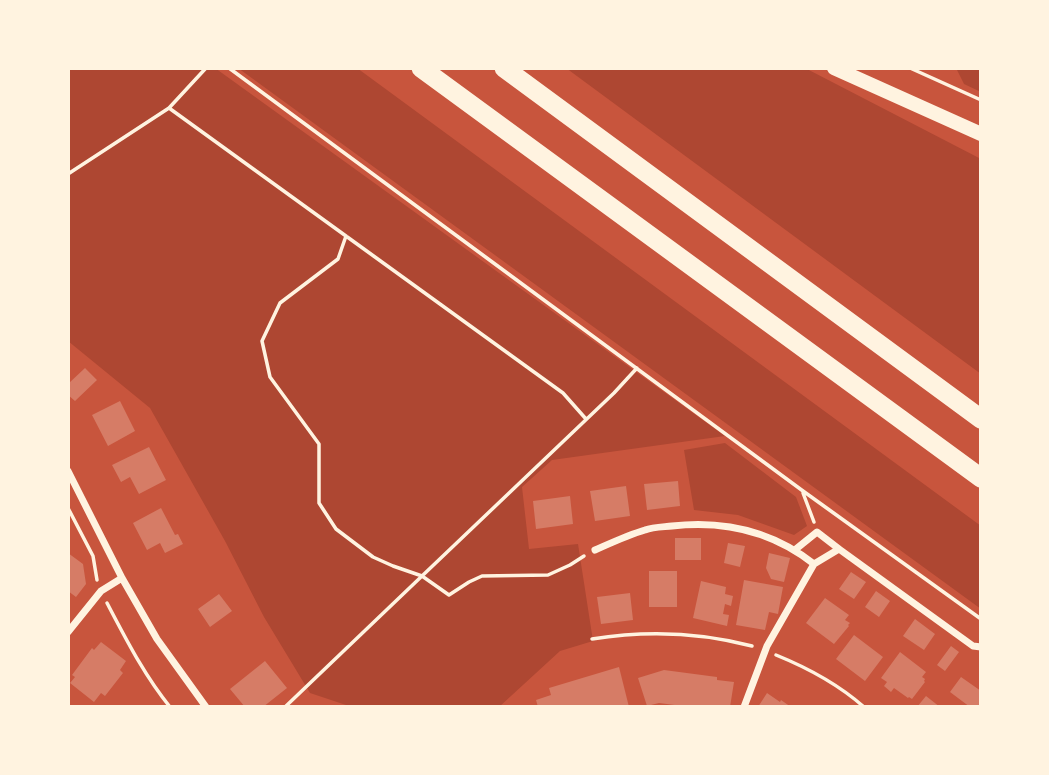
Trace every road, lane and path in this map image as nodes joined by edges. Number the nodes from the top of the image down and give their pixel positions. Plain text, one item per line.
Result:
1 (206, 68) edge
2 (229, 68) edge
3 (421, 68) edge
4 (504, 68) edge
5 (834, 68) edge
6 (910, 68) edge
7 (981, 100) edge
8 (169, 108) junction
9 (981, 134) edge
10 (68, 174) edge
11 (346, 236) junction
12 (637, 369) junction
13 (586, 419) junction
14 (981, 419) edge
15 (68, 471) edge
16 (981, 478) edge
17 (803, 491) junction
18 (68, 508) edge
19 (817, 532) junction
20 (796, 549) junction
21 (839, 549) junction
22 (595, 550) joint
23 (814, 564) junction
24 (422, 576) junction
25 (122, 578) junction
26 (101, 591) junction
27 (981, 619) edge
28 (68, 632) edge
29 (592, 639) dead end
30 (981, 647) edge
31 (765, 651) junction
32 (170, 707) edge
33 (206, 707) edge
34 (285, 707) edge
35 (744, 707) edge
36 (864, 707) edge

1 - 8 path
2 - 12 path
3 - 16 highway
4 - 14 highway
5 - 9 main road
6 - 7 path
8 - 10 path
8 - 11 path
11 - 13 path
11 - 24 path
12 - 13 path
12 - 17 path
13 - 24 path
15 - 25 street
17 - 19 path
17 - 27 path
18 - 26 path
19 - 20 street
19 - 21 street
20 - 22 street
20 - 23 street
21 - 23 street
21 - 30 street
22 - 24 path
23 - 31 street
24 - 34 path
25 - 26 street
25 - 33 street
26 - 28 street
26 - 32 path
29 - 31 path
31 - 35 street
31 - 36 path

